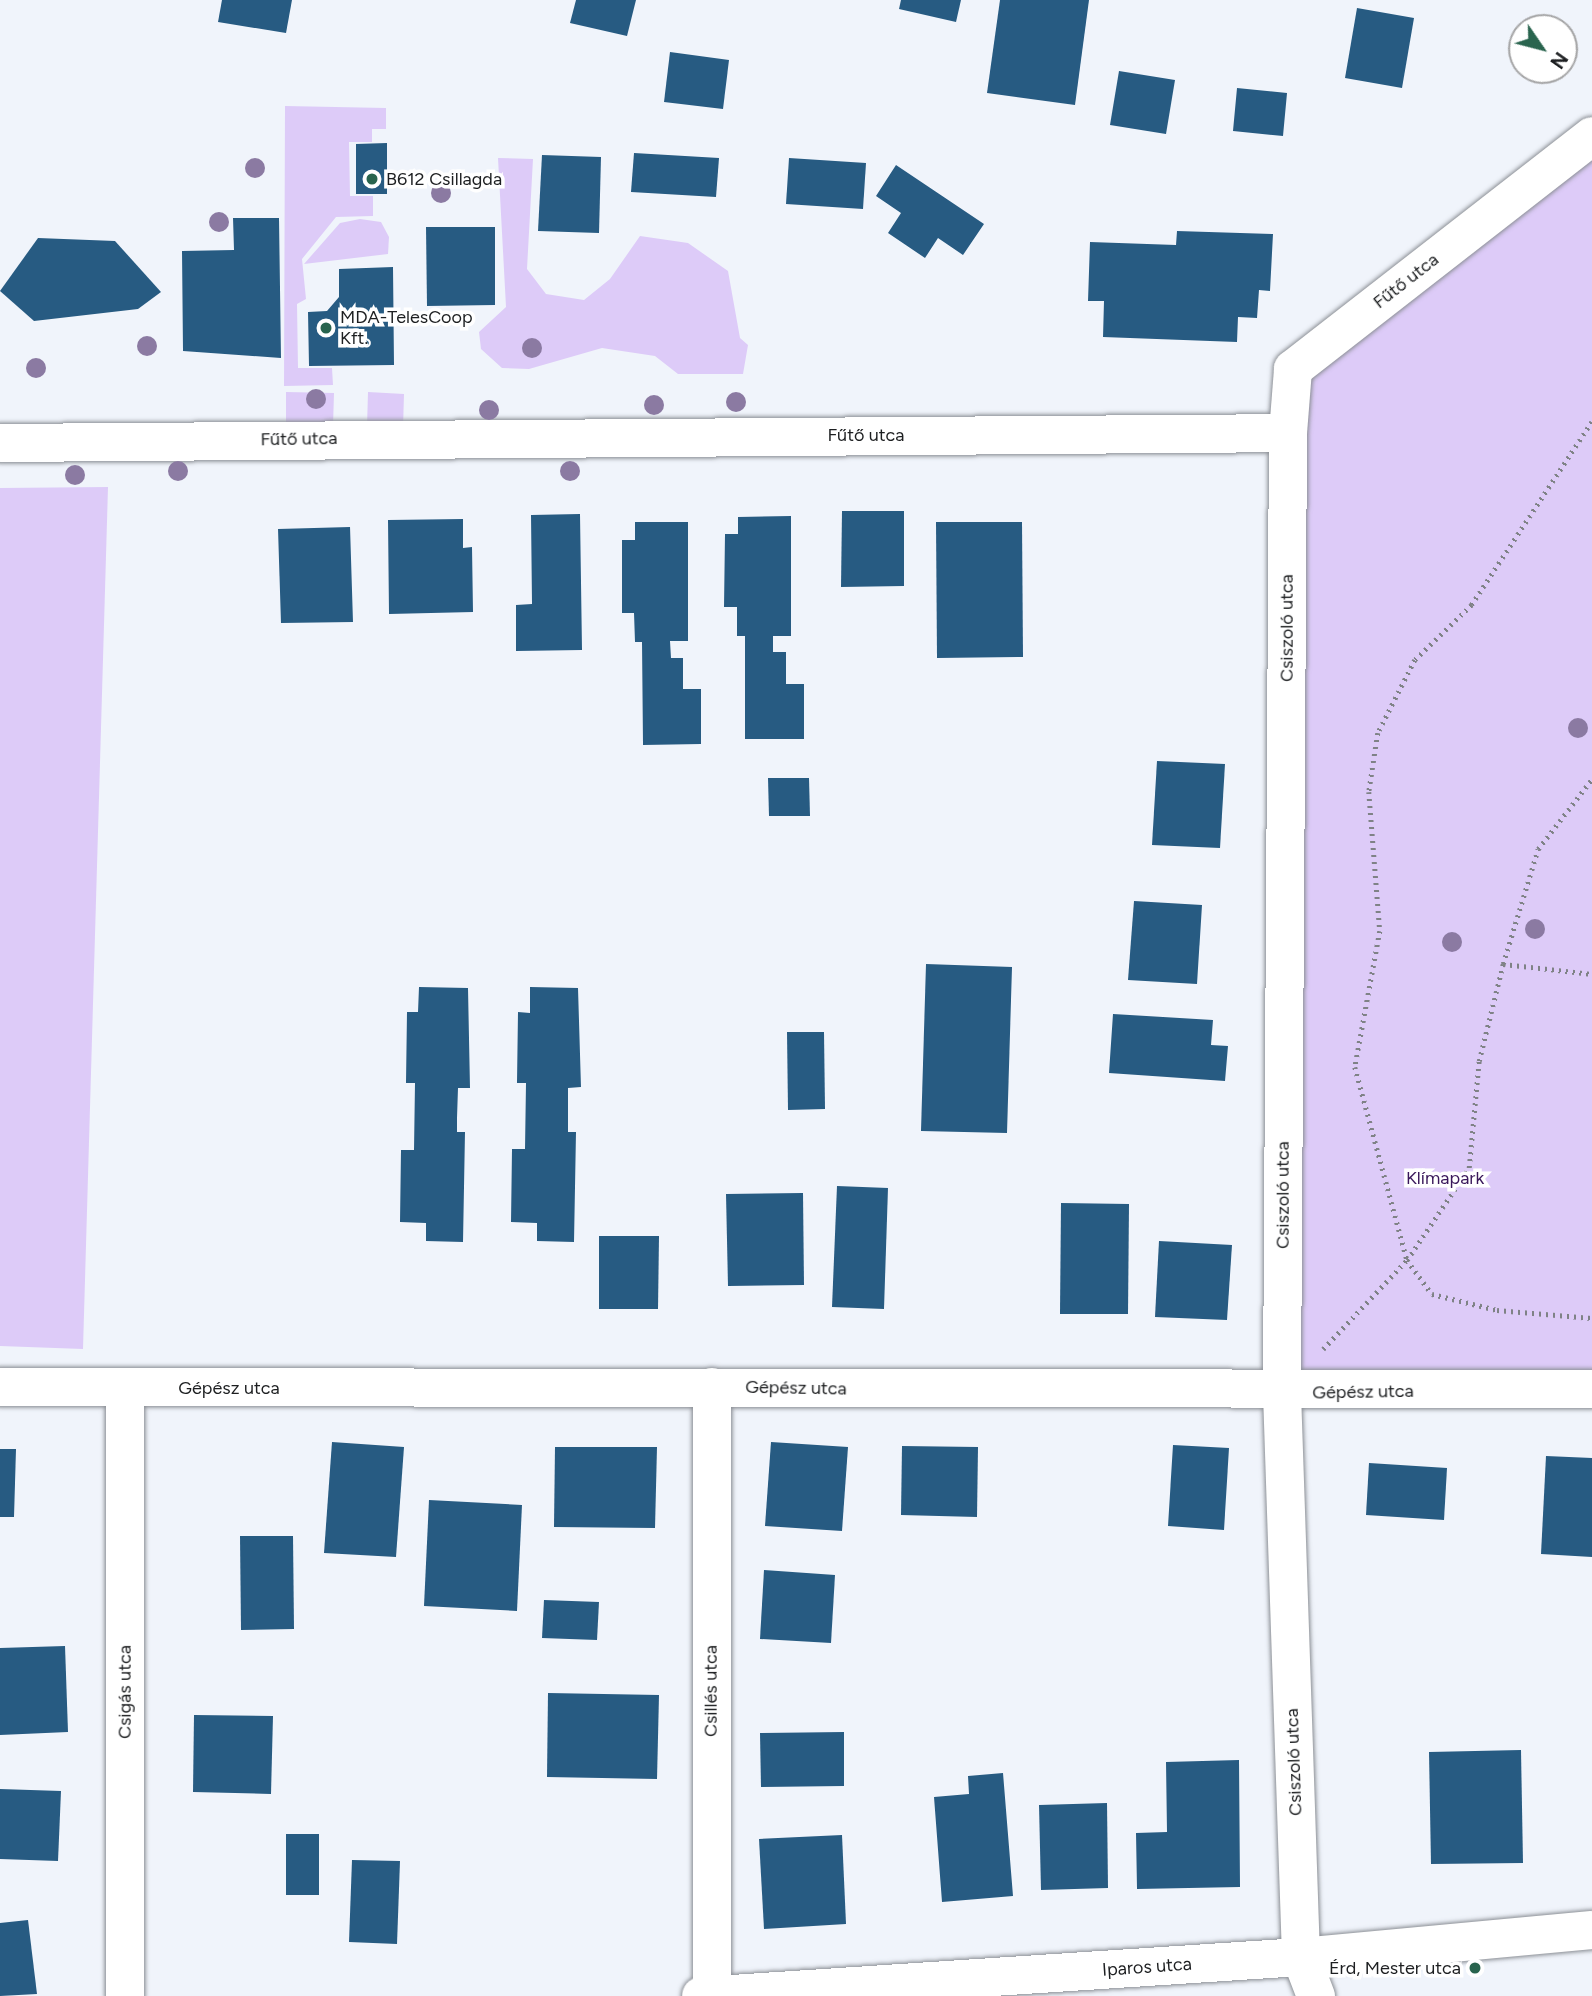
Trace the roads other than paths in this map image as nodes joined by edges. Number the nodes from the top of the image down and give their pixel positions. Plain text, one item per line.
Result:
1 (1592, 136) edge
2 (1289, 433) junction
3 (0, 443) edge
4 (0, 1387) edge
5 (712, 1387) junction
6 (125, 1389) junction
7 (1592, 1390) edge
8 (1282, 1393) junction
9 (1592, 1930) edge
10 (1301, 1957) junction
11 (125, 1996) edge
12 (701, 1996) edge
13 (712, 1996) edge
14 (1317, 1996) edge

1 - 2 street, Fűtő utca
2 - 3 street, Fűtő utca
2 - 8 street, Csiszoló utca
4 - 6 street, Gépész utca
5 - 6 street, Gépész utca
5 - 8 street, Gépész utca
5 - 13 street, Csillés utca
6 - 11 street, Csigás utca
7 - 8 street, Gépész utca
8 - 10 street, Csiszoló utca
9 - 10 street, Iparos utca
10 - 13 street, Iparos utca
10 - 14 street
12 - 13 street, Iparos utca

